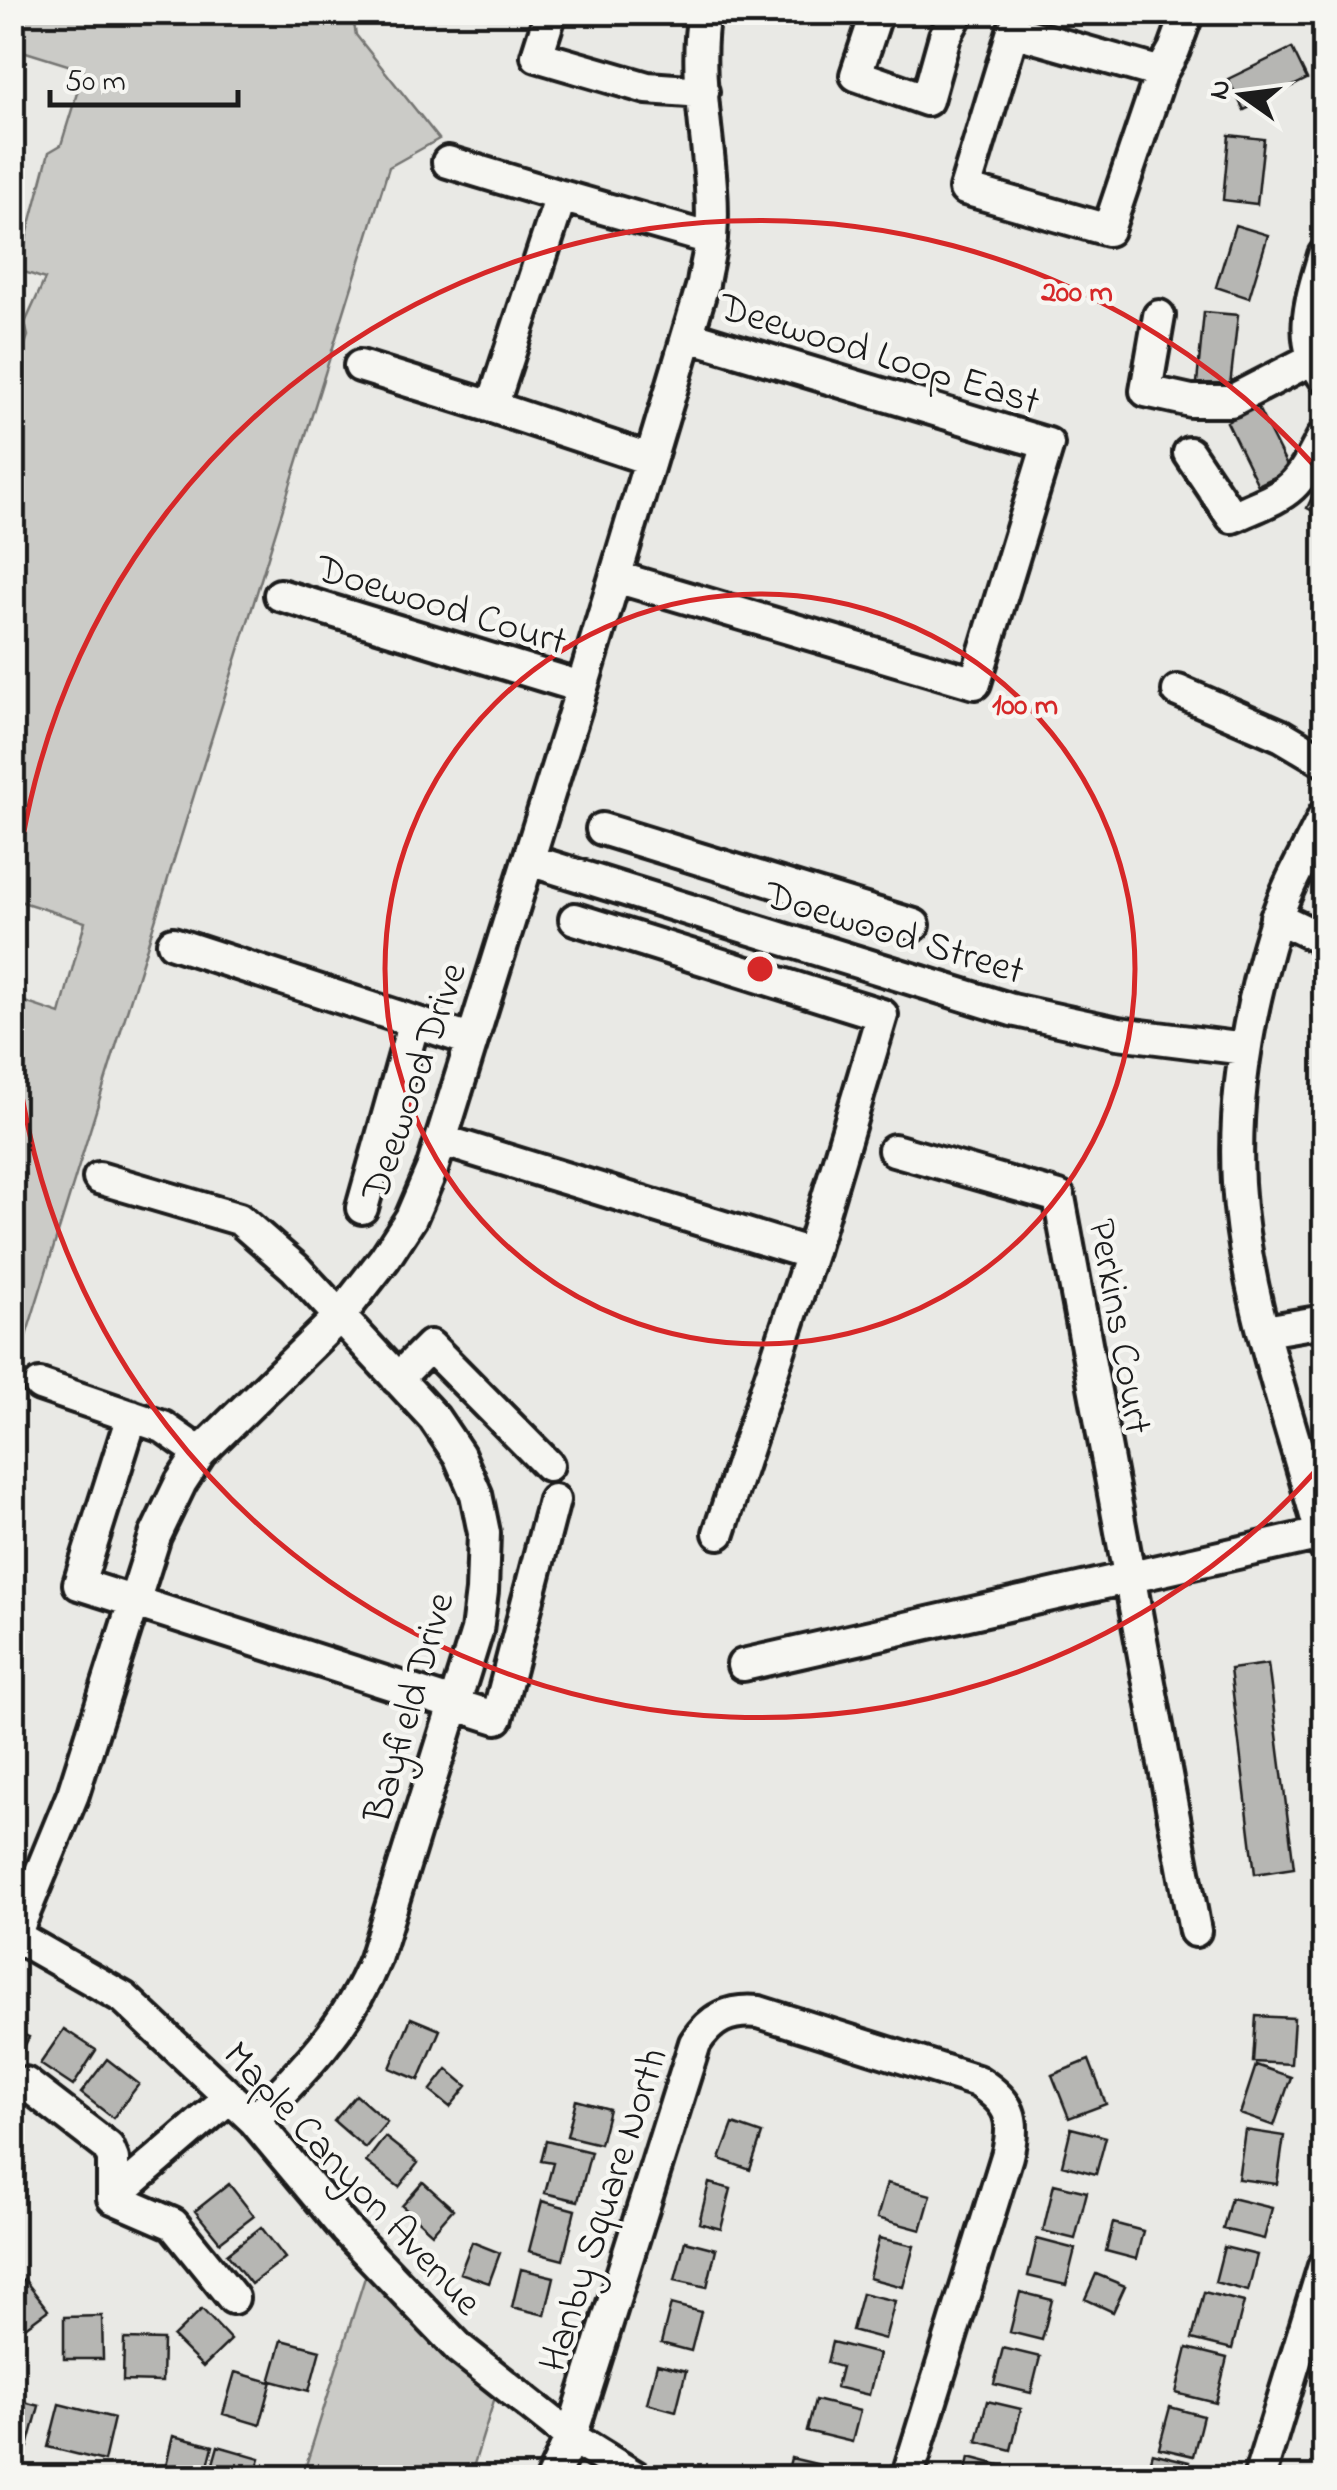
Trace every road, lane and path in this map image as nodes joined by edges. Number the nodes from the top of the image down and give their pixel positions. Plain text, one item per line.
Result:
1 (550, 12) edge
2 (704, 12) edge
3 (877, 12) edge
4 (958, 12) edge
5 (1188, 12) edge
6 (1161, 73) junction
7 (703, 92) junction
8 (448, 162) dead end
9 (561, 196) junction
10 (711, 239) junction
11 (1324, 255) edge
12 (1159, 316) dead end
13 (689, 336) junction
14 (360, 366) dead end
15 (1319, 368) edge
16 (492, 408) junction
17 (1324, 435) edge
18 (1189, 454) dead end
19 (648, 459) junction
20 (616, 577) junction
21 (280, 596) dead end
22 (581, 687) junction
23 (1178, 691) dead end
24 (1324, 762) edge
25 (1324, 816) edge
26 (602, 830) dead end
27 (529, 860) junction
28 (747, 874) junction
29 (877, 914) junction
30 (1276, 916) junction
31 (575, 919) dead end
32 (732, 923) junction
33 (914, 925) dead end
34 (1324, 940) edge
35 (173, 944) dead end
36 (862, 963) junction
37 (719, 965) junction
38 (849, 1006) junction
39 (414, 1022) junction
40 (470, 1040) junction
41 (1245, 1049) junction
42 (441, 1140) junction
43 (894, 1150) dead end
44 (99, 1178) dead end
45 (362, 1208) dead end
46 (811, 1254) junction
47 (339, 1317) junction
48 (1324, 1321) edge
49 (1265, 1331) junction
50 (397, 1379) junction
51 (40, 1385) dead end
52 (132, 1416) junction
53 (200, 1453) junction
54 (548, 1466) dead end
55 (554, 1500) dead end
56 (720, 1532) dead end
57 (1323, 1540) edge
58 (1128, 1578) junction
59 (132, 1602) junction
60 (744, 1665) dead end
61 (454, 1704) junction
62 (1195, 1931) dead end
63 (14, 1934) edge
64 (25, 2083) dead end
65 (230, 2097) junction
66 (254, 2120) junction
67 (113, 2198) junction
68 (1324, 2266) edge
69 (233, 2298) dead end
70 (571, 2438) junction
71 (552, 2478) edge
72 (636, 2478) edge
73 (906, 2478) edge
74 (1258, 2478) edge

1 - 7 street
2 - 7 street, Deewood Drive
3 - 4 street
5 - 6 street
6 - 6 street
7 - 10 street, Deewood Drive
8 - 9 street
9 - 10 street
9 - 16 street
10 - 13 street, Deewood Drive
11 - 15 street
12 - 15 street
13 - 19 street, Deewood Drive
13 - 20 street, Deewood Loop East
14 - 16 street
16 - 19 street
17 - 18 street
19 - 20 street, Deewood Drive
20 - 22 street, Deewood Drive
21 - 22 street, Doewood Court
22 - 27 street, Deewood Drive
23 - 24 street
25 - 30 street
26 - 28 street
27 - 32 street, Doewood Street
27 - 40 street, Deewood Drive
28 - 29 street
28 - 32 street
29 - 33 street
29 - 36 street
30 - 34 street
30 - 41 street
31 - 37 street
32 - 36 street, Doewood Street
32 - 37 street
35 - 39 street
36 - 38 street
36 - 41 street, Doewood Street
37 - 38 street
38 - 46 street
39 - 40 street
39 - 45 street
40 - 42 street, Deewood Drive
41 - 49 street
42 - 46 street
42 - 47 street, Deewood Drive
43 - 58 street, Perkins Court
44 - 47 street, Bayfield Drive
46 - 56 street
47 - 50 street, Bayfield Drive
47 - 53 street, Deewood Drive
48 - 49 street
49 - 57 street
50 - 54 street
50 - 61 street, Bayfield Drive
51 - 52 street
52 - 53 street
52 - 59 street
53 - 59 street, Deewood Drive
55 - 61 street
57 - 58 street
58 - 60 street
58 - 62 street, Perkins Court
59 - 61 street
59 - 63 street, Deewood Drive
61 - 66 street, Bayfield Drive
63 - 65 street, Maple Canyon Avenue
64 - 67 street
65 - 66 street, Maple Canyon Avenue
65 - 67 street
66 - 70 street, Maple Canyon Avenue
67 - 69 street
68 - 74 street
70 - 71 street, Hanby Square North
70 - 72 street, Maple Canyon Avenue
70 - 73 street, Hanby Square North

